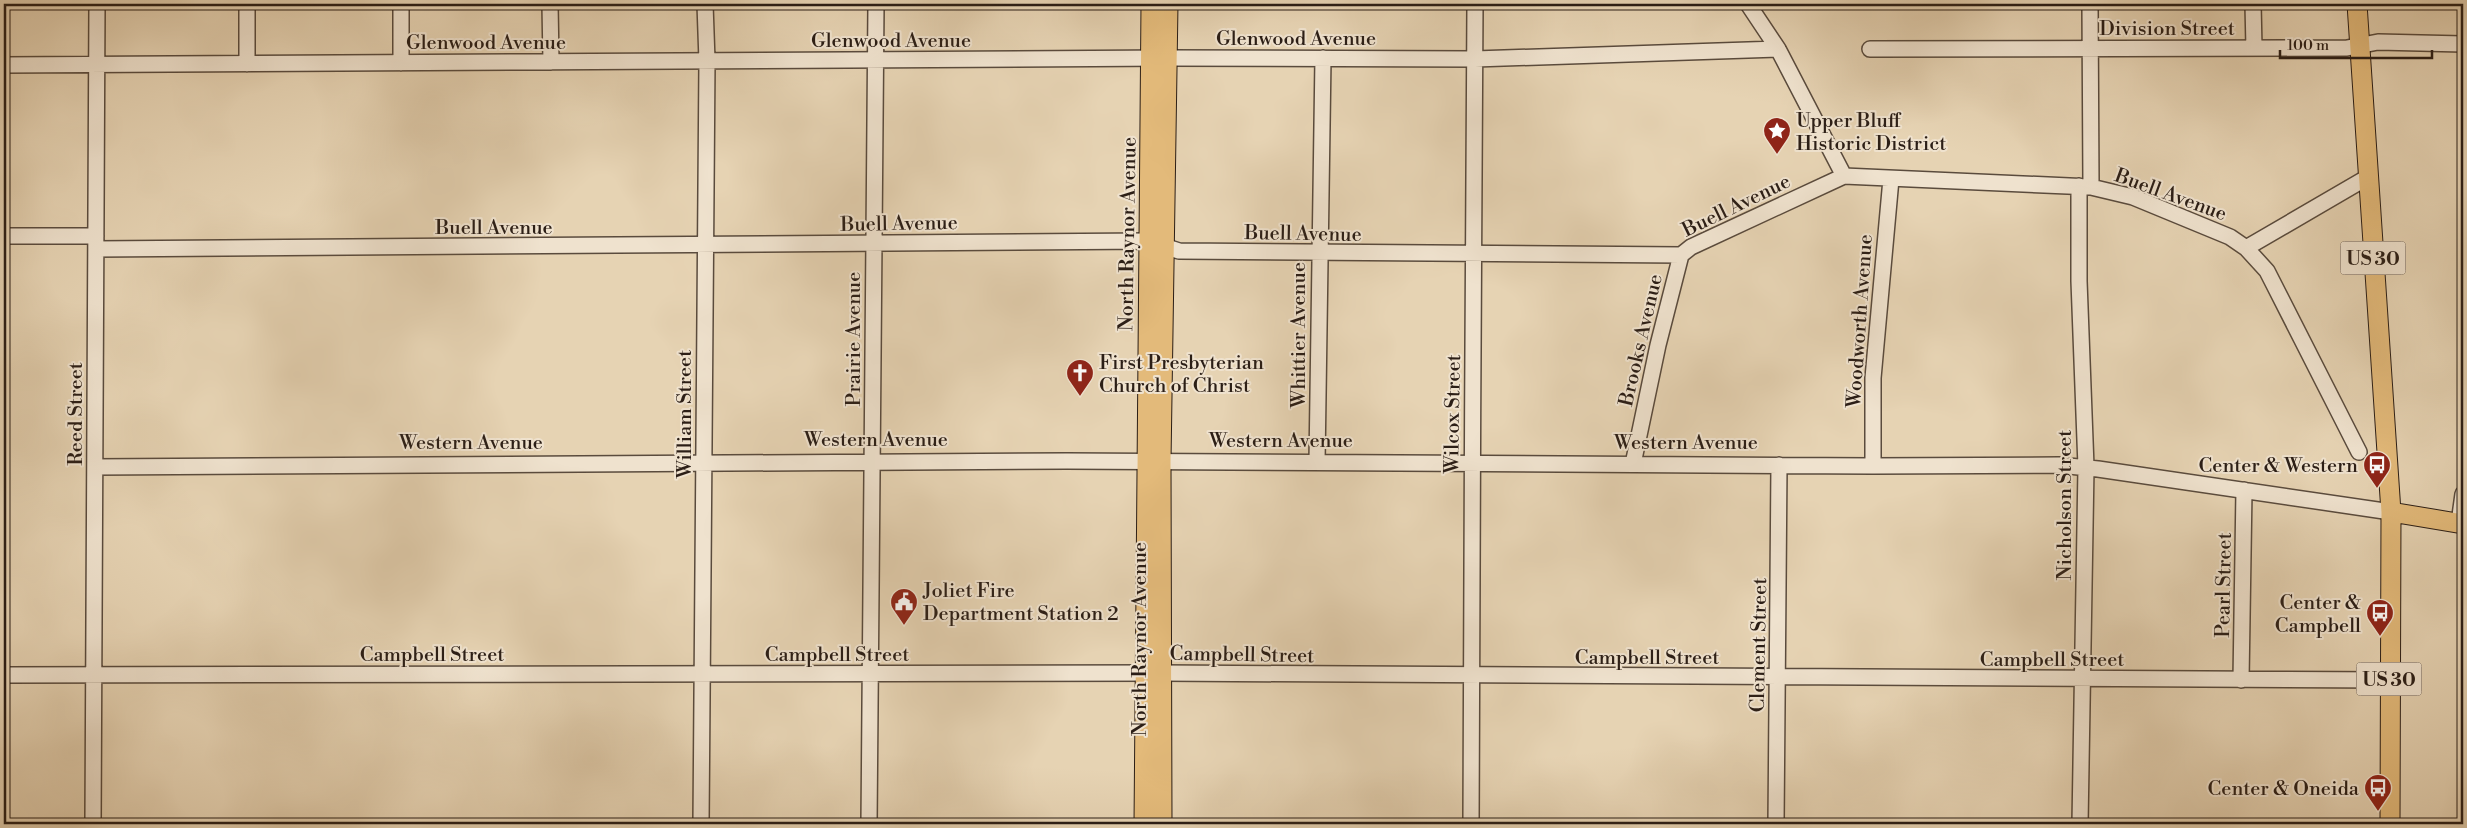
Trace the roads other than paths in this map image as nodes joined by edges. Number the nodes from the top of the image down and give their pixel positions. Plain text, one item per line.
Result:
1 (97, 4) edge
2 (247, 4) edge
3 (401, 4) edge
4 (550, 4) edge
5 (705, 4) edge
6 (876, 4) edge
7 (1152, 4) edge
8 (1168, 4) edge
9 (1475, 4) edge
10 (1748, 4) edge
11 (2090, 4) edge
12 (2253, 4) edge
13 (2357, 4) edge
14 (2463, 44) edge
15 (2360, 47) junction
16 (2090, 48) junction
17 (2254, 48) junction
18 (1778, 49) junction
19 (1870, 49) dead end
20 (1160, 58) junction
21 (1324, 58) junction
22 (1475, 59) junction
23 (876, 60) junction
24 (706, 61) junction
25 (550, 62) junction
26 (402, 63) junction
27 (247, 64) junction
28 (4, 65) edge
29 (97, 65) junction
30 (1844, 176) junction
31 (2368, 177) junction
32 (1891, 179) junction
33 (2085, 186) junction
34 (4, 236) edge
35 (96, 243) junction
36 (1156, 243) junction
37 (874, 244) junction
38 (705, 246) junction
39 (2246, 248) junction
40 (1319, 254) junction
41 (1474, 255) junction
42 (1680, 255) junction
43 (2359, 452) dead end
44 (704, 462) junction
45 (872, 462) junction
46 (1154, 462) junction
47 (1317, 462) junction
48 (1470, 463) junction
49 (1633, 464) junction
50 (1780, 465) junction
51 (1873, 466) junction
52 (2086, 467) junction
53 (95, 468) junction
54 (2244, 490) junction
55 (2463, 494) edge
56 (2391, 512) junction
57 (2416, 516) junction
58 (2461, 524) edge
59 (2391, 534) junction
60 (1153, 673) junction
61 (702, 674) junction
62 (870, 674) junction
63 (4, 675) edge
64 (94, 675) junction
65 (1471, 676) junction
66 (1778, 678) junction
67 (2082, 679) junction
68 (2241, 680) junction
69 (2389, 680) junction
70 (92, 824) edge
71 (701, 824) edge
72 (869, 824) edge
73 (1144, 824) edge
74 (1162, 824) edge
75 (1471, 824) edge
76 (1776, 824) edge
77 (2080, 824) edge
78 (2390, 824) edge

1 - 29 street, Reed Street
2 - 27 street
3 - 26 street
4 - 25 street
5 - 24 street, William Street
6 - 23 street, Prairie Avenue
7 - 20 main road, North Raynor Avenue
8 - 20 main road, North Raynor Avenue
9 - 22 street, Wilcox Street
10 - 18 street
11 - 16 street, Nicholson Street
12 - 17 street
13 - 15 main road, US 30
14 - 15 street, Division Street
15 - 17 street, Division Street
15 - 31 main road, US 30
16 - 17 street, Division Street
16 - 19 street, Division Street
16 - 33 street, Nicholson Street
18 - 22 street, Glenwood Avenue
18 - 30 street
20 - 21 street, Glenwood Avenue
20 - 23 street, Glenwood Avenue
20 - 36 main road, North Raynor Avenue
21 - 22 street, Glenwood Avenue
21 - 40 street, Whittier Avenue
22 - 41 street, Wilcox Street
23 - 24 street, Glenwood Avenue
23 - 37 street, Prairie Avenue
24 - 25 street, Glenwood Avenue
24 - 38 street, William Street
25 - 26 street, Glenwood Avenue
26 - 27 street, Glenwood Avenue
27 - 29 street, Glenwood Avenue
28 - 29 street, Glenwood Avenue
29 - 35 street, Reed Street
30 - 32 street, Buell Avenue
30 - 42 street, Buell Avenue
31 - 39 street
31 - 56 main road, US 30
32 - 33 street, Buell Avenue
32 - 51 street, Woodworth Avenue
33 - 39 street, Buell Avenue
33 - 52 street, Nicholson Street
34 - 35 street, Buell Avenue
35 - 38 street, Buell Avenue
35 - 53 street, Reed Street
36 - 37 street, Buell Avenue
36 - 40 street, Buell Avenue
36 - 46 main road, North Raynor Avenue
37 - 38 street, Buell Avenue
37 - 45 street, Prairie Avenue
38 - 44 street, William Street
39 - 43 street, Buell Avenue
40 - 41 street, Buell Avenue
40 - 47 street, Whittier Avenue
41 - 42 street, Buell Avenue
41 - 48 street, Wilcox Street
42 - 49 street, Brooks Avenue
44 - 45 street, Western Avenue
44 - 53 street, Western Avenue
44 - 61 street, William Street
45 - 46 street, Western Avenue
45 - 62 street, Prairie Avenue
46 - 47 street, Western Avenue
46 - 60 main road, North Raynor Avenue
47 - 48 street, Western Avenue
48 - 49 street, Western Avenue
48 - 65 street, Wilcox Street
49 - 50 street, Western Avenue
50 - 51 street, Western Avenue
50 - 66 street, Clement Street
51 - 52 street, Western Avenue
52 - 54 street, Western Avenue
52 - 67 street, Nicholson Street
53 - 64 street, Reed Street
54 - 56 street, Western Avenue
54 - 68 street, Pearl Street
55 - 58 street
56 - 57 main road, Western Avenue
56 - 59 main road, US 30
57 - 58 main road, Western Avenue
57 - 59 main road
59 - 69 main road, US 30
60 - 62 street, Campbell Street
60 - 65 street, Campbell Street
60 - 73 main road, North Raynor Avenue
60 - 74 main road, North Raynor Avenue
61 - 62 street, Campbell Street
61 - 64 street, Campbell Street
61 - 71 street, William Street
62 - 72 street, Prairie Avenue
63 - 64 street, Campbell Street
64 - 70 street, Reed Street
65 - 66 street, Campbell Street
65 - 75 street, Wilcox Street
66 - 67 street, Campbell Street
66 - 76 street, Clement Street
67 - 68 street, Campbell Street
67 - 77 street, Nicholson Street
68 - 69 street, Campbell Street
69 - 78 main road, US 30

